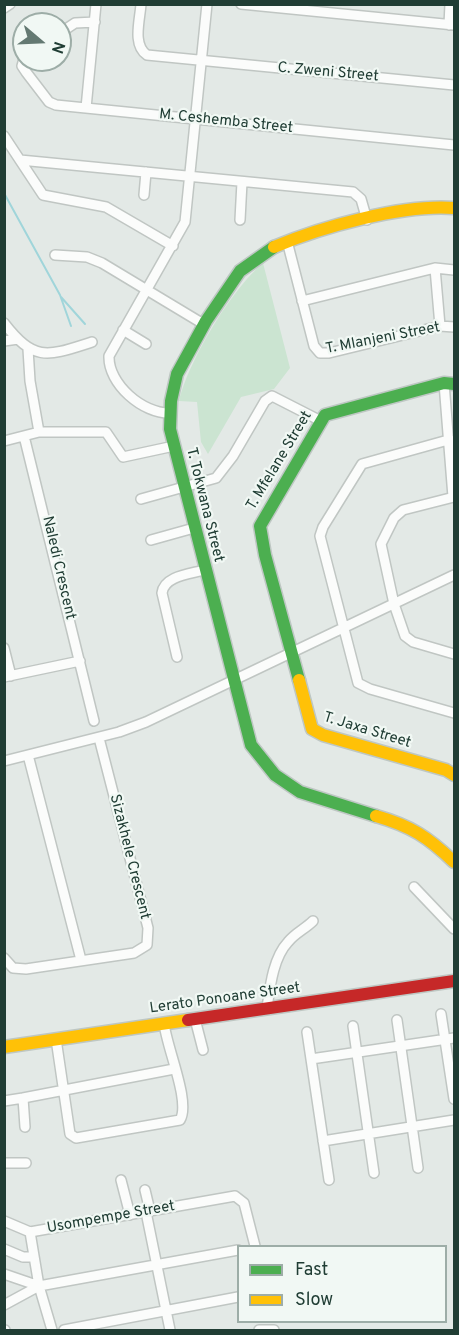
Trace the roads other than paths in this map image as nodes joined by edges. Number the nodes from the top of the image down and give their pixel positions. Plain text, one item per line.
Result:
1 (10, 4) edge
2 (96, 4) edge
3 (141, 4) edge
4 (207, 4) edge
5 (241, 4) edge
6 (450, 4) edge
7 (4, 8) edge
8 (94, 22) junction
9 (72, 24) edge
10 (452, 25) edge
11 (202, 61) junction
12 (26, 72) edge
13 (454, 85) edge
14 (86, 108) junction
15 (196, 120) junction
16 (4, 136) edge
17 (454, 145) edge
18 (20, 160) junction
19 (146, 172) junction
20 (190, 176) junction
21 (242, 182) junction
22 (144, 195) dead end
23 (454, 208) edge
24 (240, 220) dead end
25 (367, 220) junction
26 (286, 241) junction
27 (173, 246) junction
28 (55, 255) dead end
29 (435, 268) junction
30 (454, 270) edge
31 (147, 289) junction
32 (302, 301) junction
33 (4, 323) edge
34 (205, 325) junction
35 (440, 326) junction
36 (454, 327) edge
37 (123, 330) junction
38 (18, 339) junction
39 (4, 341) edge
40 (92, 342) dead end
41 (146, 344) dead end
42 (28, 349) junction
43 (449, 383) edge
44 (170, 413) junction
45 (320, 420) junction
46 (39, 432) junction
47 (24, 436) junction
48 (451, 440) edge
49 (4, 441) edge
50 (174, 446) junction
51 (184, 488) junction
52 (454, 497) edge
53 (141, 499) dead end
54 (194, 528) junction
55 (151, 540) dead end
56 (204, 570) junction
57 (454, 575) edge
58 (394, 604) junction
59 (342, 629) junction
60 (4, 648) edge
61 (290, 653) junction
62 (454, 654) edge
63 (177, 657) dead end
64 (80, 661) junction
65 (8, 676) edge
66 (232, 680) junction
67 (454, 713) edge
68 (94, 721) dead end
69 (99, 738) junction
70 (28, 755) junction
71 (4, 761) edge
72 (454, 775) edge
73 (454, 862) edge
74 (414, 887) dead end
75 (313, 921) dead end
76 (454, 929) edge
77 (4, 957) edge
78 (81, 960) junction
79 (453, 982) edge
80 (267, 1008) junction
81 (441, 1014) dead end
82 (195, 1019) junction
83 (397, 1020) dead end
84 (164, 1023) junction
85 (353, 1026) dead end
86 (307, 1032) dead end
87 (56, 1039) junction
88 (450, 1039) edge
89 (400, 1046) junction
90 (4, 1047) edge
91 (202, 1050) dead end
92 (356, 1052) junction
93 (311, 1059) junction
94 (174, 1070) junction
95 (63, 1091) junction
96 (23, 1098) junction
97 (454, 1100) edge
98 (4, 1101) edge
99 (454, 1120) edge
100 (412, 1126) junction
101 (25, 1127) dead end
102 (368, 1133) junction
103 (323, 1141) junction
104 (4, 1163) edge
105 (26, 1163) dead end
106 (418, 1168) dead end
107 (374, 1173) dead end
108 (121, 1180) dead end
109 (329, 1180) dead end
110 (145, 1190) dead end
111 (148, 1211) junction
112 (130, 1215) junction
113 (4, 1221) edge
114 (30, 1232) junction
115 (255, 1245) edge
116 (4, 1249) edge
117 (237, 1250) edge
118 (34, 1257) junction
119 (157, 1265) junction
120 (4, 1274) edge
121 (39, 1286) junction
122 (237, 1297) edge
123 (4, 1305) edge
124 (165, 1311) junction
125 (52, 1330) edge
126 (64, 1330) edge
127 (170, 1330) edge
128 (259, 1330) edge
129 (274, 1330) edge

1 - 7 street
2 - 8 street
3 - 11 street, C. Zweni Street
4 - 11 street
5 - 10 street
6 - 10 street
8 - 9 street
8 - 14 street
11 - 13 street, C. Zweni Street
11 - 15 street
12 - 14 street, M. Ceshemba Street
14 - 15 street, M. Ceshemba Street
15 - 17 street, M. Ceshemba Street
15 - 20 street
16 - 18 street
18 - 19 street
18 - 27 street
19 - 20 street
19 - 22 street
20 - 21 street
20 - 27 street
21 - 24 street
21 - 25 street
23 - 25 street, T. Tokwana Street
25 - 26 street, T. Tokwana Street
26 - 32 street, T. Mlanjeni Street
26 - 34 street, T. Tokwana Street
27 - 31 street
28 - 31 street
29 - 30 street
29 - 32 street
29 - 35 street
31 - 34 street
31 - 37 street
32 - 35 street, T. Mlanjeni Street
33 - 38 street
34 - 44 street, T. Tokwana Street
35 - 36 street, T. Mlanjeni Street
37 - 41 street
37 - 44 street
38 - 39 street
38 - 42 street
40 - 42 street
42 - 46 street
43 - 45 street, T. Mfelane Street
43 - 48 street
44 - 50 street, T. Tokwana Street
45 - 51 street
45 - 61 street, T. Mfelane Street
46 - 47 street
46 - 50 street
47 - 49 street
47 - 64 street, Naledi Crescent
48 - 52 street
48 - 59 street
50 - 51 street, T. Tokwana Street
51 - 53 street
51 - 54 street, T. Tokwana Street
52 - 58 street
54 - 55 street
54 - 56 street, T. Tokwana Street
56 - 63 street
56 - 66 street, T. Tokwana Street
57 - 58 street
58 - 59 street
58 - 62 street
59 - 61 street
59 - 67 street
60 - 65 street
61 - 66 street
61 - 72 street, T. Jaxa Street
64 - 65 street
64 - 68 street, Naledi Crescent
66 - 69 street
66 - 73 street, T. Tokwana Street
69 - 70 street
69 - 78 street, Sizakhele Crescent
70 - 71 street
70 - 78 street
74 - 76 street
75 - 80 street
77 - 78 street, Sizakhele Crescent
79 - 80 street, Lerato Ponoane Street
80 - 82 street, Lerato Ponoane Street
81 - 88 street
82 - 84 street, Lerato Ponoane Street
82 - 91 street
83 - 89 street
84 - 87 street, Lerato Ponoane Street
84 - 94 street
85 - 92 street
86 - 93 street
87 - 90 street, Lerato Ponoane Street
87 - 95 street
88 - 89 street
88 - 97 street
89 - 92 street
89 - 100 street
92 - 93 street
92 - 102 street
93 - 103 street
94 - 95 street
94 - 95 street
95 - 96 street
96 - 98 street
96 - 101 street
99 - 100 street
100 - 102 street
100 - 106 street
102 - 103 street
102 - 107 street
103 - 109 street
104 - 105 street
108 - 112 street
110 - 111 street
111 - 112 street, Usompempe Street
111 - 115 street, Usompempe Street
111 - 119 street
112 - 114 street, Usompempe Street
113 - 114 street
114 - 118 street, Usompempe Street
116 - 118 street
117 - 119 street
118 - 121 street, Usompempe Street
119 - 121 street
119 - 124 street
120 - 121 street
121 - 123 street
121 - 125 street, Usompempe Street
122 - 124 street
124 - 126 street
124 - 127 street
128 - 129 street

